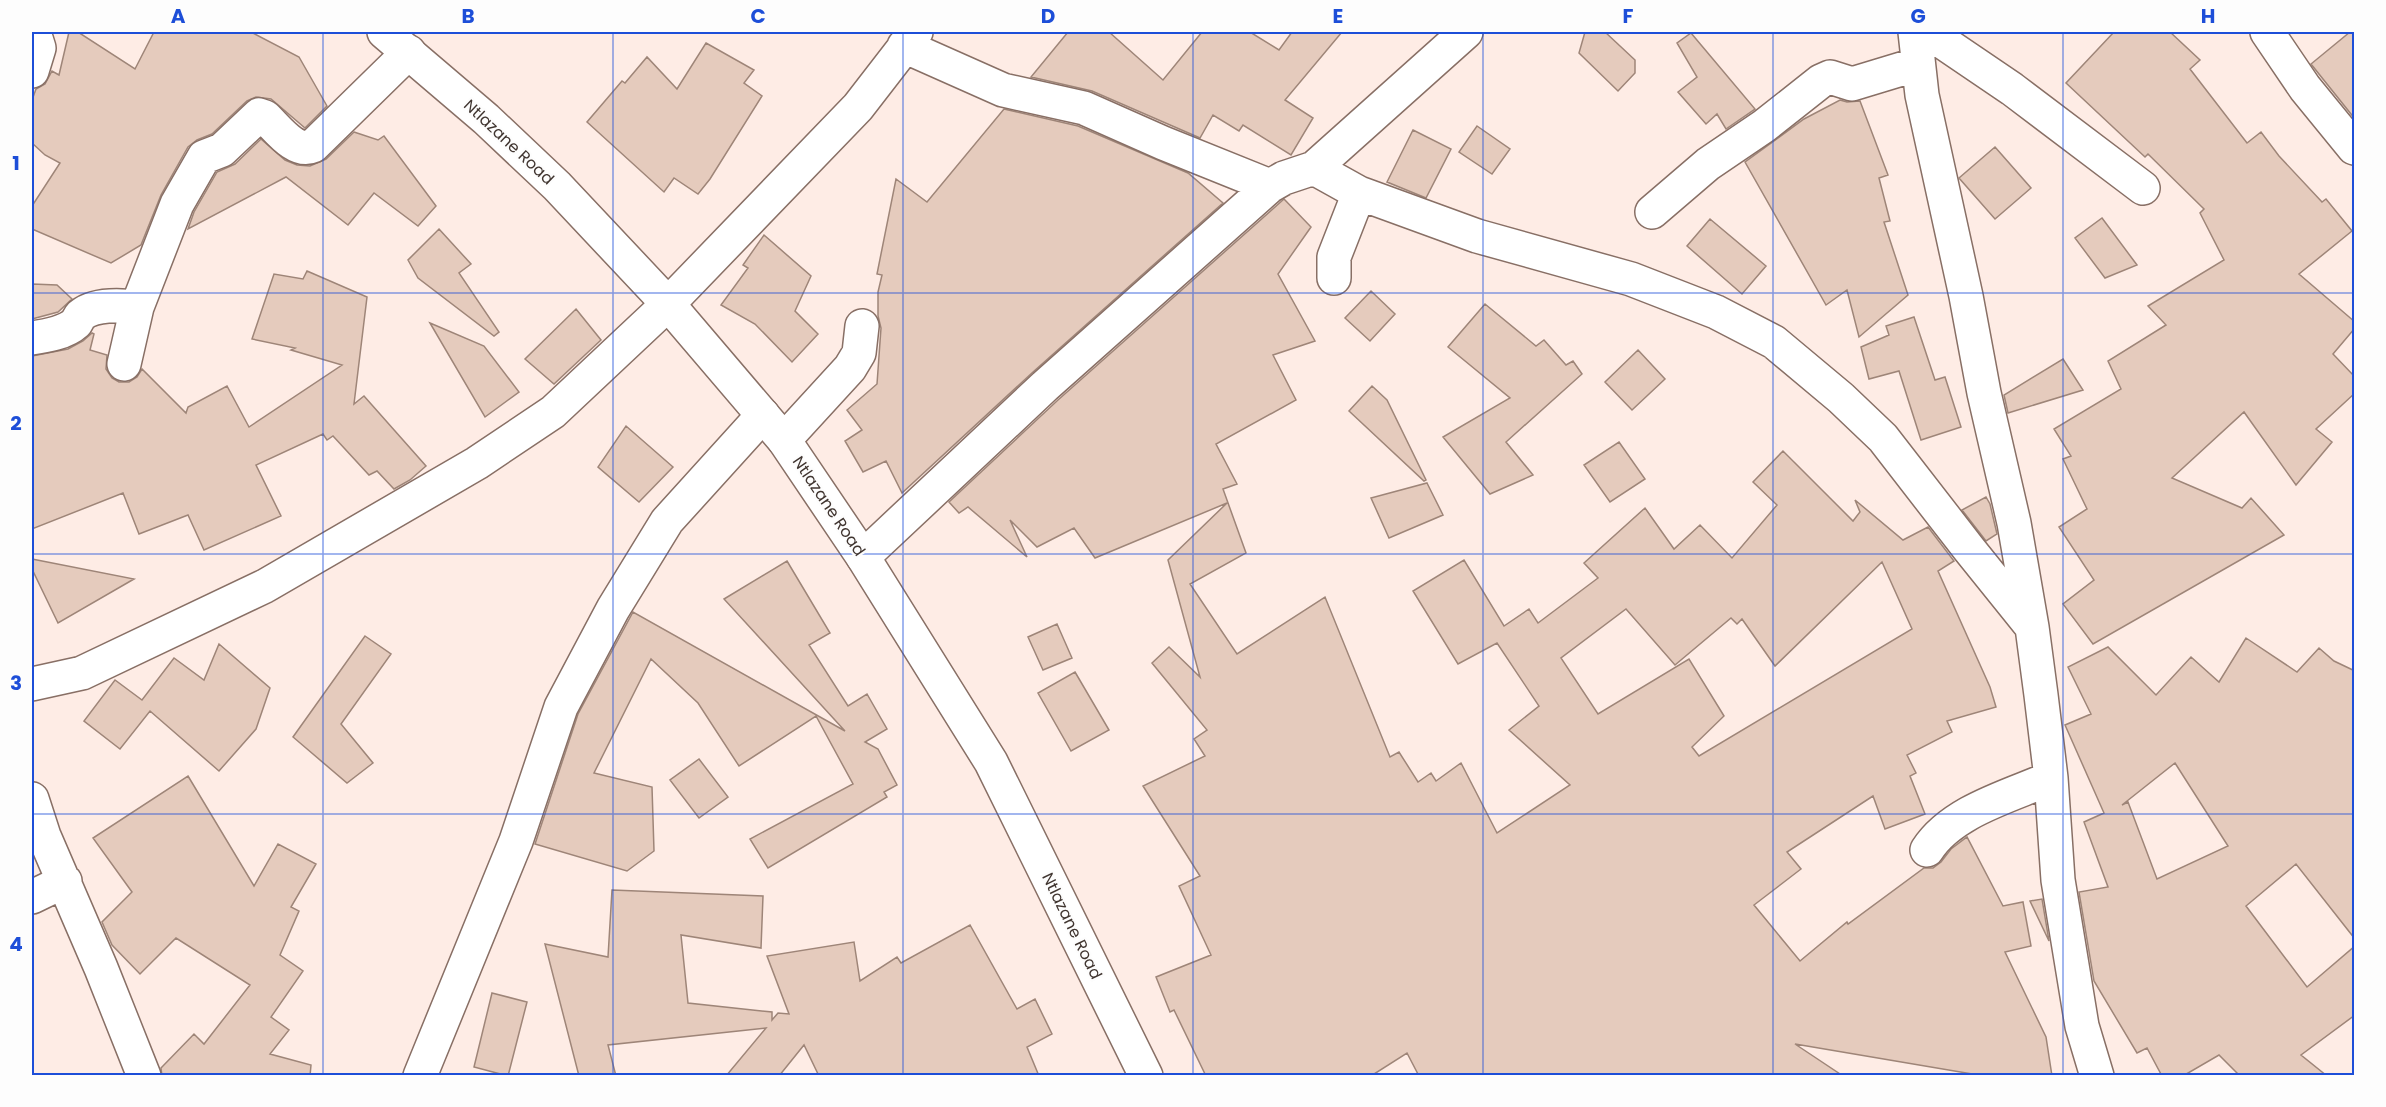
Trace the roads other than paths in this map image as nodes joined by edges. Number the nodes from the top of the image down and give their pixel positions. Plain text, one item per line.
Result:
1 (34, 32) edge
2 (384, 32) edge
3 (1466, 32) edge
4 (1915, 32) edge
5 (1928, 32) edge
6 (2267, 32) edge
7 (910, 39) edge
8 (409, 52) junction
9 (1918, 64) junction
10 (32, 71) edge
11 (2355, 148) edge
12 (1314, 168) junction
13 (1270, 186) junction
14 (2143, 188) dead end
15 (1359, 193) junction
16 (1652, 212) dead end
17 (1334, 278) dead end
18 (668, 304) junction
19 (136, 307) junction
20 (862, 326) dead end
21 (32, 338) edge
22 (124, 364) dead end
23 (773, 427) junction
24 (863, 556) junction
25 (2032, 627) junction
26 (32, 684) edge
27 (2050, 778) junction
28 (32, 799) edge
29 (1927, 850) dead end
30 (65, 881) junction
31 (32, 897) edge
32 (144, 1076) edge
33 (420, 1076) edge
34 (1146, 1076) edge
35 (2097, 1076) edge

1 - 10 street
2 - 8 street, Ntlazane Road
3 - 12 street
4 - 9 street
5 - 14 street
6 - 11 street
7 - 13 street
7 - 18 street
8 - 18 street, Ntlazane Road
8 - 19 street
9 - 16 street
9 - 25 street
12 - 13 street
12 - 15 street
13 - 24 street
15 - 17 street
15 - 25 street
18 - 23 street, Ntlazane Road
18 - 26 street
19 - 21 street
19 - 22 street
20 - 23 street
23 - 24 street, Ntlazane Road
23 - 33 street
24 - 34 street, Ntlazane Road
25 - 27 street
27 - 29 street
27 - 35 street
28 - 30 street
30 - 31 street
30 - 32 street

